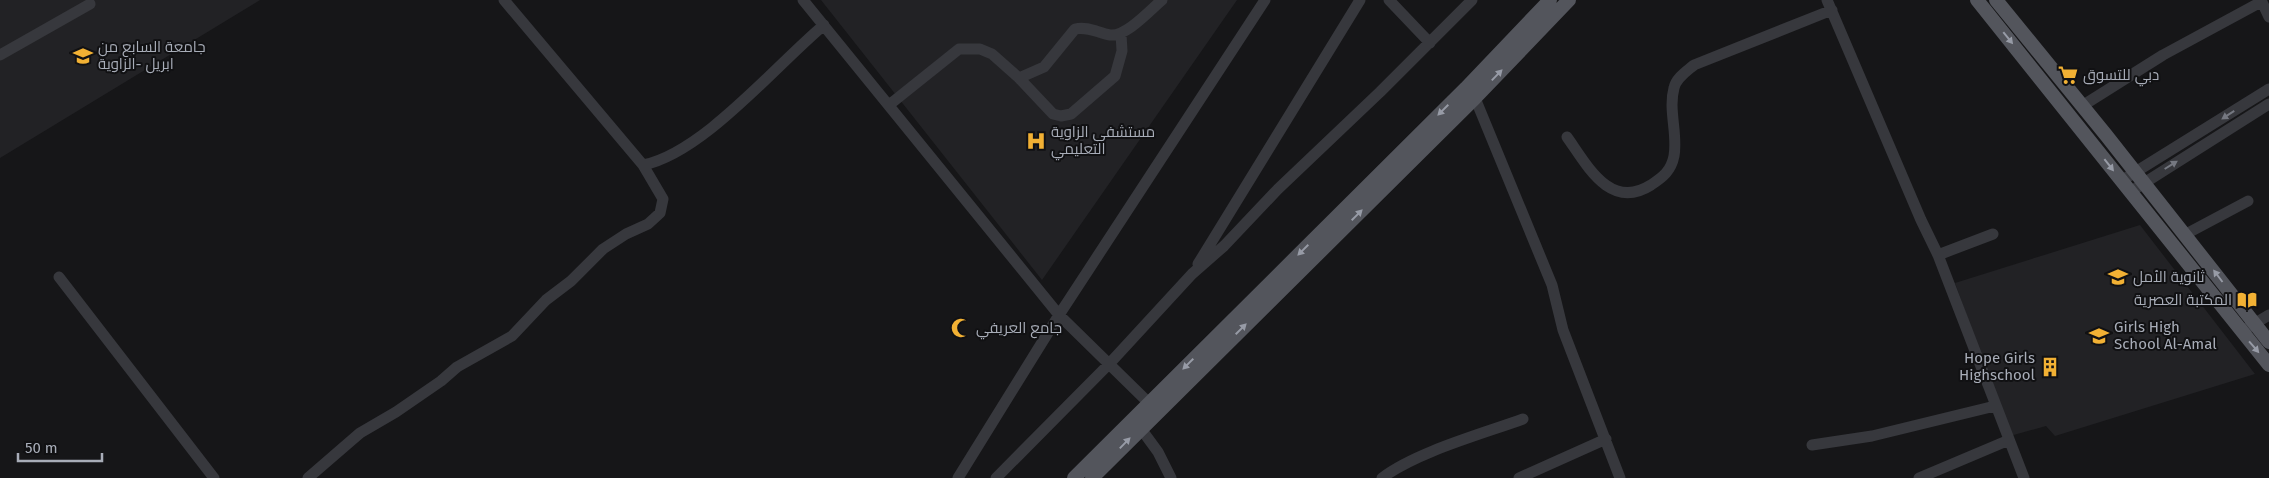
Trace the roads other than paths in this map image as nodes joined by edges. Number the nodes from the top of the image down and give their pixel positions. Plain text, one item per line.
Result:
1 (504, 0) edge
2 (803, 0) edge
3 (1162, 0) edge
4 (1265, 0) edge
5 (1360, 0) edge
6 (1389, 0) edge
7 (1472, 0) edge
8 (1550, 0) edge
9 (1569, 0) edge
10 (1977, 0) edge
11 (1996, 0) edge
12 (2261, 1) edge
13 (90, 4) dead end
14 (1830, 5) edge
15 (2269, 16) edge
16 (824, 25) junction
17 (1121, 34) junction
18 (1430, 43) junction
19 (0, 55) edge
20 (1020, 78) junction
21 (2269, 89) edge
22 (1470, 93) junction
23 (2269, 104) edge
24 (889, 106) junction
25 (2082, 106) junction
26 (1567, 137) dead end
27 (643, 166) junction
28 (2139, 177) junction
29 (2125, 186) junction
30 (2248, 201) dead end
31 (1992, 234) dead end
32 (2186, 234) junction
33 (1938, 255) junction
34 (1192, 274) junction
35 (59, 278) dead end
36 (1059, 315) junction
37 (2269, 315) edge
38 (2254, 323) junction
39 (2241, 332) junction
40 (2269, 342) edge
41 (1110, 363) junction
42 (2269, 365) edge
43 (1996, 406) junction
44 (1153, 407) junction
45 (1523, 419) dead end
46 (1137, 423) junction
47 (1606, 439) junction
48 (2009, 440) junction
49 (1812, 445) dead end
50 (214, 478) edge
51 (308, 478) edge
52 (958, 478) edge
53 (996, 478) edge
54 (1074, 478) edge
55 (1092, 478) edge
56 (1171, 478) edge
57 (1382, 478) edge
58 (1519, 478) edge
59 (1620, 478) edge
60 (1918, 478) edge
61 (2024, 478) edge

1 - 27 street
2 - 16 street
3 - 17 street
4 - 36 street
5 - 34 street
6 - 18 street
7 - 18 street
8 - 22 main road
22 -> 9 main road
10 -> 29 main road
11 - 25 main road
12 - 15 street
12 - 25 street
13 - 19 street
14 - 26 street
14 - 33 street
16 - 24 street
16 - 27 street
17 - 20 street
17 - 20 street
18 - 34 street
20 - 24 street
21 -> 28 street
22 - 44 main road
22 - 47 street
28 -> 23 street
24 - 36 street
25 - 28 main road
27 - 51 street
28 - 29 street
28 - 32 main road
29 - 39 main road
30 - 32 street
31 - 33 street
38 -> 32 main road
33 - 43 street
34 - 41 street
35 - 50 street
36 - 41 street
36 - 52 street
37 - 38 street
38 - 39 street
38 - 40 main road
39 -> 42 main road
41 - 44 street
41 - 53 street
43 - 48 street
43 - 49 street
44 - 46 main road
45 - 57 street
46 - 54 main road
55 -> 46 main road
46 - 56 street
47 - 58 street
47 - 59 street
48 - 60 street
48 - 61 street

